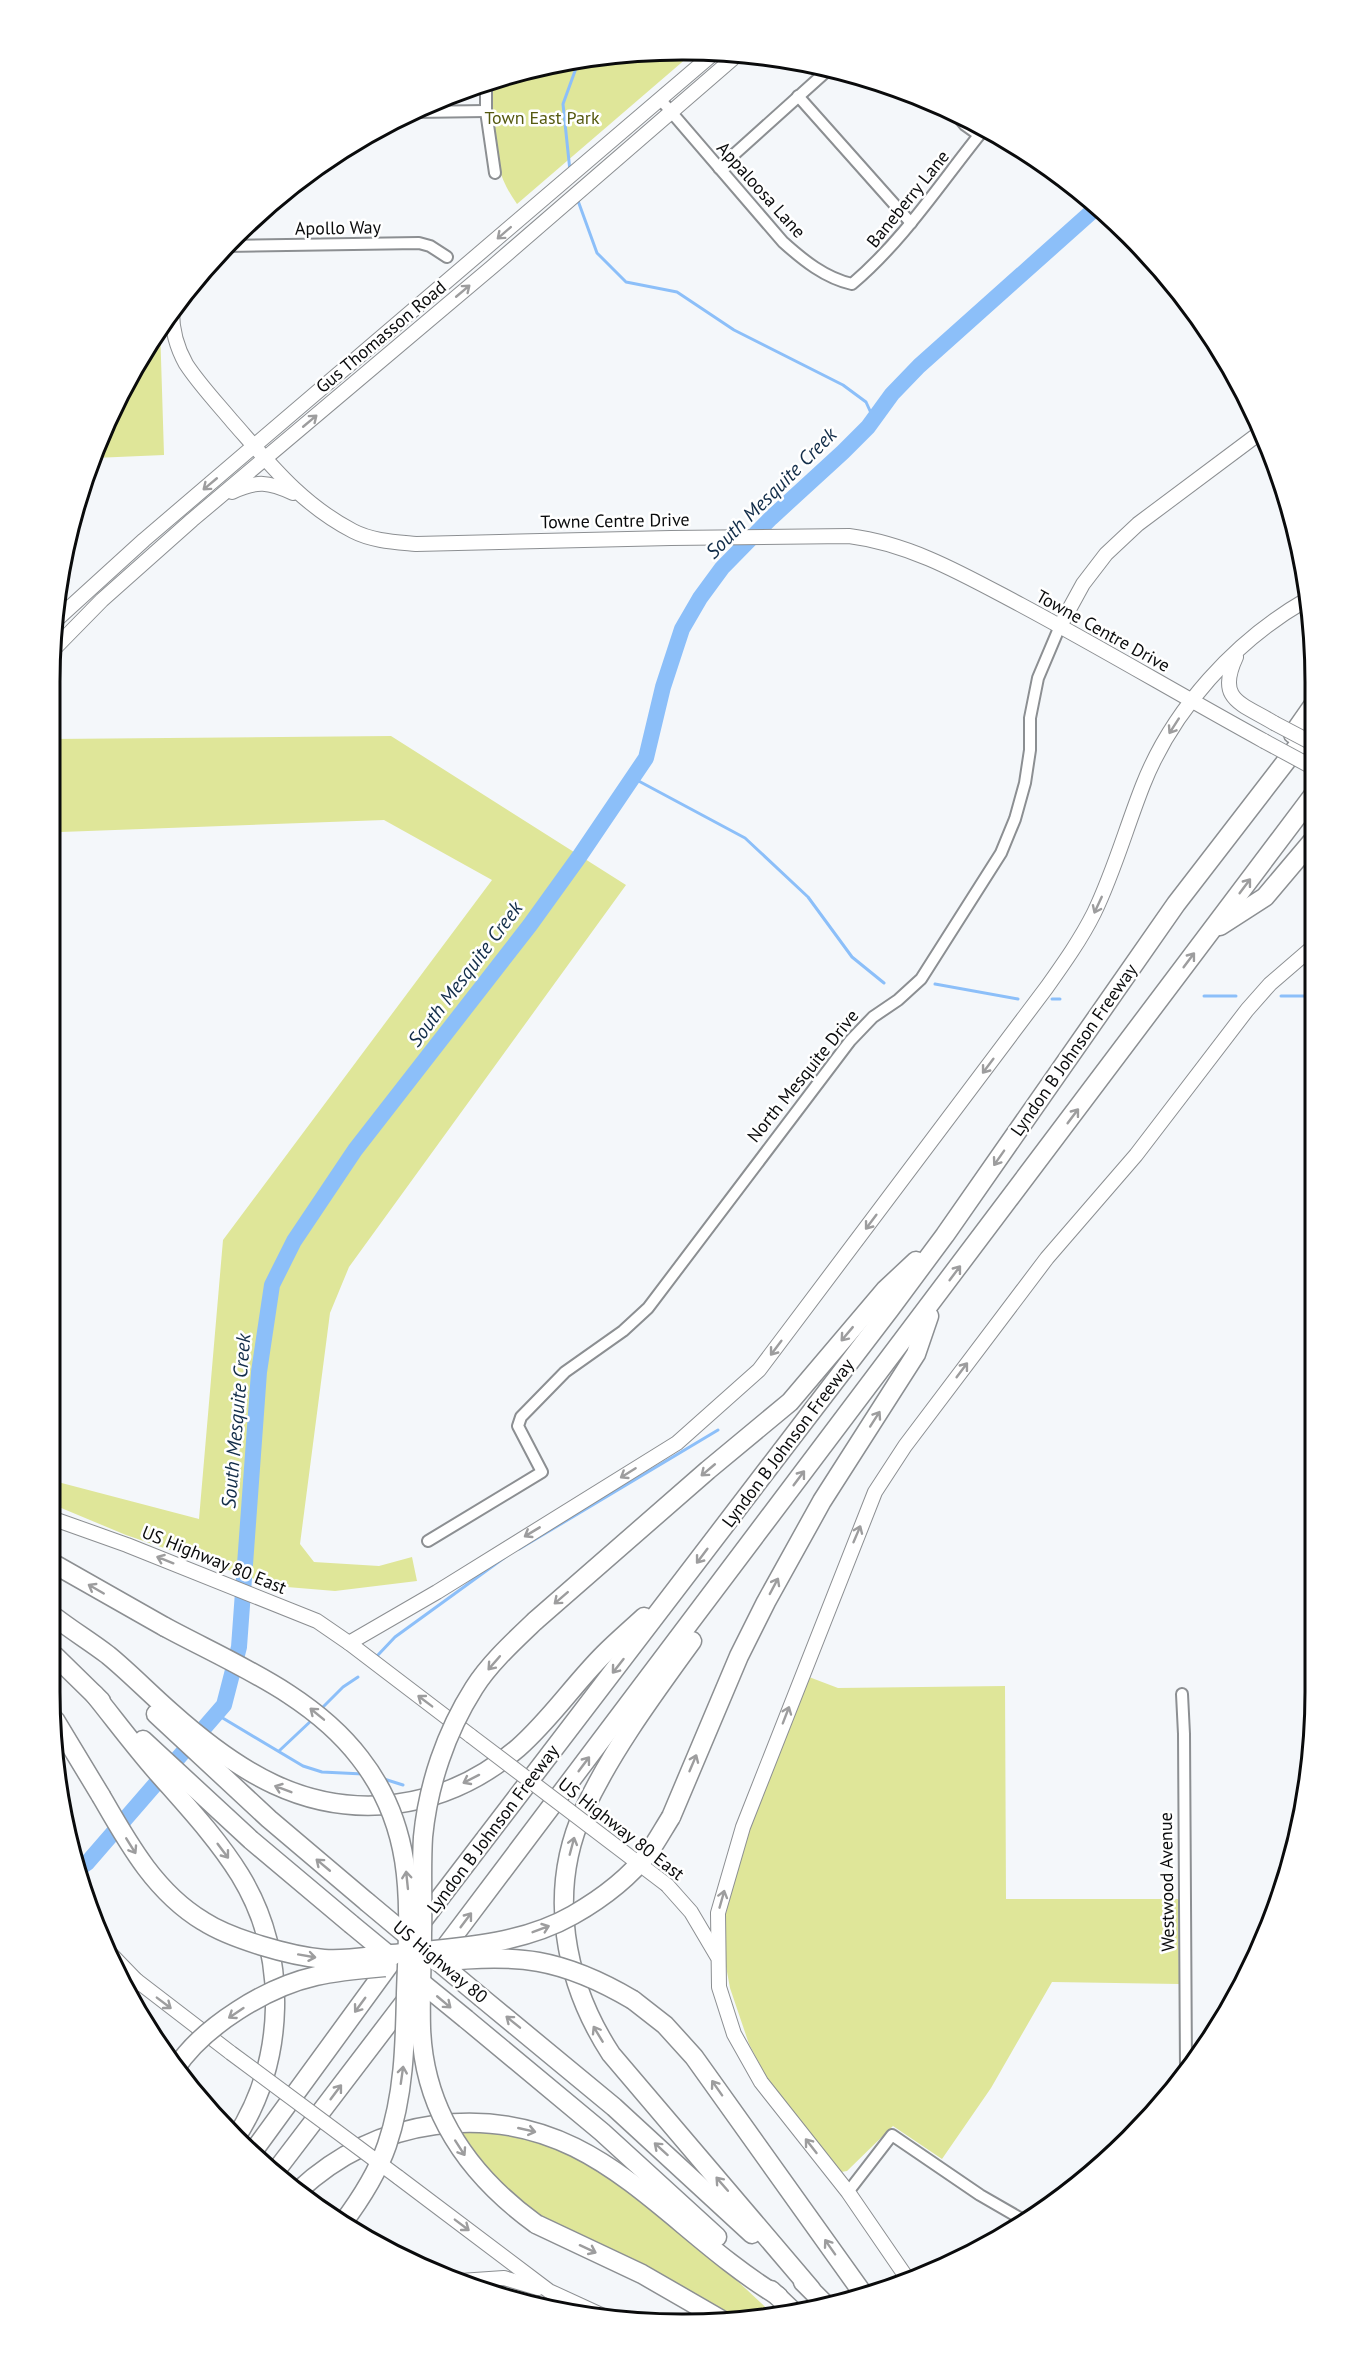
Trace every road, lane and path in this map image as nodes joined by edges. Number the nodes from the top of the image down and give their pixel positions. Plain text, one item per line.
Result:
1 (705, 61) edge
2 (729, 62) edge
3 (821, 76) edge
4 (486, 92) edge
5 (798, 96) junction
6 (660, 99) junction
7 (486, 111) junction
8 (434, 112) edge
9 (670, 112) junction
10 (979, 135) edge
11 (719, 168) junction
12 (495, 173) dead end
13 (911, 223) junction
14 (238, 246) edge
15 (447, 257) dead end
16 (852, 284) joint
17 (407, 316) junction
18 (174, 325) edge
19 (419, 329) junction
20 (1255, 437) edge
21 (255, 446) junction
22 (265, 459) junction
23 (301, 497) junction
24 (219, 498) junction
25 (144, 540) junction
26 (156, 552) junction
27 (1300, 604) edge
28 (64, 613) edge
29 (1060, 626) junction
30 (62, 636) edge
31 (1239, 650) junction
32 (1190, 701) junction
33 (1305, 717) edge
34 (1305, 737) edge
35 (1305, 739) edge
36 (1305, 763) edge
37 (1305, 806) edge
38 (1305, 849) edge
39 (1176, 904) junction
40 (1210, 933) junction
41 (1305, 954) edge
42 (945, 1235) junction
43 (933, 1301) junction
44 (60, 1521) edge
45 (764, 1525) junction
46 (428, 1541) dead end
47 (60, 1567) edge
48 (679, 1586) junction
49 (60, 1622) edge
50 (348, 1643) junction
51 (60, 1661) edge
52 (1182, 1694) dead end
53 (61, 1729) edge
54 (143, 1747) junction
55 (216, 1759) junction
56 (718, 1957) junction
57 (125, 1968) edge
58 (136, 1980) junction
59 (134, 1985) edge
60 (1186, 2056) edge
61 (181, 2059) edge
62 (240, 2130) edge
63 (257, 2146) edge
64 (280, 2166) edge
65 (305, 2186) edge
66 (848, 2192) junction
67 (348, 2216) edge
68 (1017, 2216) edge
69 (904, 2273) edge
70 (479, 2280) edge
71 (859, 2288) edge
72 (811, 2289) junction
73 (549, 2291) junction
74 (778, 2296) junction
75 (820, 2298) edge
76 (580, 2305) edge
77 (787, 2305) edge
78 (710, 2313) edge

1 - 6 main road, Gus Thomasson Road
2 - 9 main road, Gus Thomasson Road
3 - 5 street
4 - 7 street
5 - 11 street
5 - 13 street
6 - 9 street, Appaloosa Lane
6 -> 17 main road, Gus Thomasson Road
7 - 8 street
7 - 12 street
9 - 11 street, Appaloosa Lane
19 -> 9 main road, Gus Thomasson Road
10 - 13 street, Baneberry Lane
11 - 16 street, Appaloosa Lane
13 - 16 street, Baneberry Lane
14 - 15 street, Apollo Way
17 - 19 main road
17 - 21 main road, Gus Thomasson Road
18 - 21 main road, Towne Centre Drive
22 -> 19 main road, Gus Thomasson Road
20 - 29 main road, North Mesquite Drive
21 - 22 main road, Towne Centre Drive
21 -> 25 main road, Gus Thomasson Road
22 - 23 main road, Towne Centre Drive
22 - 24 main road, Gus Thomasson Road
23 - 24 main road
23 - 29 main road, Towne Centre Drive
24 - 26 main road, Gus Thomasson Road
25 - 26 main road
25 - 28 main road, Gus Thomasson Road
26 - 30 main road, Gus Thomasson Road
27 - 31 main road
29 - 32 main road, Towne Centre Drive
29 - 46 street, North Mesquite Drive
31 - 32 main road
31 - 35 main road, bridge
32 - 36 main road, Towne Centre Drive, bridge
32 -> 50 main road
33 - 39 highway
34 - 39 highway, Lyndon B Johnson Freeway
40 -> 37 highway, Lyndon B Johnson Freeway
38 - 40 highway
39 -> 42 highway, Lyndon B Johnson Freeway
43 -> 40 highway, Lyndon B Johnson Freeway
56 -> 41 main road
42 -> 48 highway, Lyndon B Johnson Freeway
42 -> 78 highway, bridge
45 -> 43 highway, Lyndon B Johnson Freeway
53 -> 43 highway, bridge
50 -> 44 main road, US Highway 80 East
64 -> 45 highway, Lyndon B Johnson Freeway
72 -> 45 highway
67 -> 47 highway, bridge
48 -> 55 highway
48 -> 63 highway, Lyndon B Johnson Freeway
49 - 55 highway
56 -> 50 main road, US Highway 80 East, bridge
51 - 54 highway
52 - 60 street, Westwood Avenue
54 -> 62 highway
54 -> 74 highway, US Highway 80, bridge
72 -> 55 highway, US Highway 80, bridge
66 -> 56 main road, US Highway 80 East
57 - 58 main road
58 - 59 main road
58 -> 73 main road, bridge
71 -> 61 highway, bridge
65 -> 74 highway
66 - 68 street
66 - 69 main road, US Highway 80 East
70 - 73 main road
72 - 75 highway, US Highway 80
73 - 76 main road
74 - 77 highway, US Highway 80

